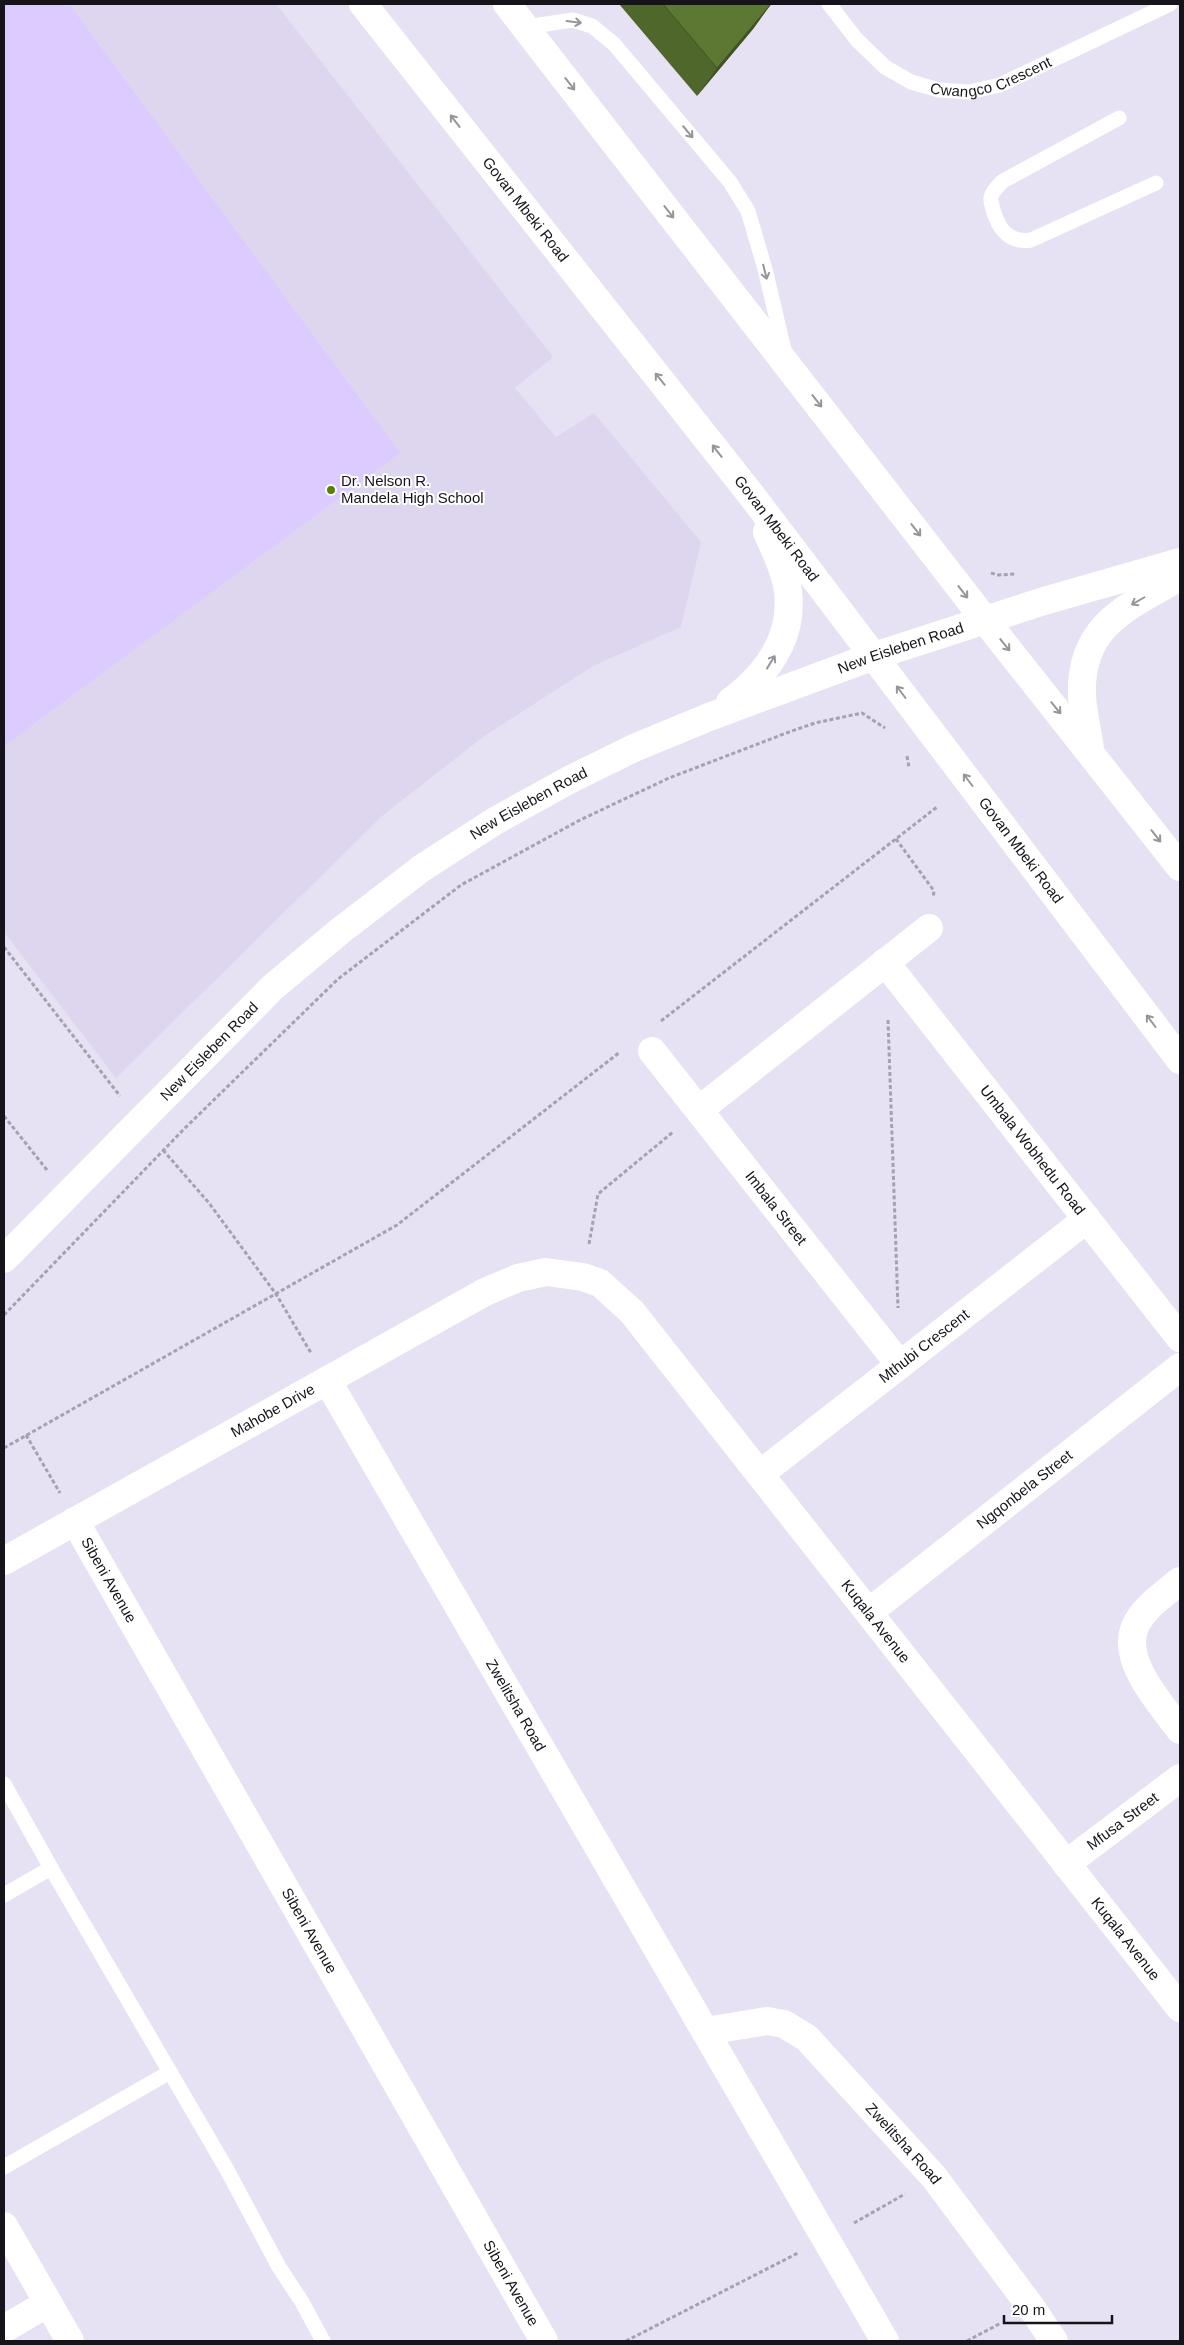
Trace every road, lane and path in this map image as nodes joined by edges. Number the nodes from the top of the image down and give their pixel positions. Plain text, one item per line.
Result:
1 (363, 4) edge
2 (507, 4) edge
3 (829, 4) edge
4 (1170, 4) edge
5 (526, 27) junction
6 (1120, 118) dead end
7 (1156, 182) dead end
8 (787, 363) junction
9 (752, 496) junction
10 (1180, 562) edge
11 (990, 572) dead end
12 (1023, 576) dead end
13 (1180, 577) edge
14 (985, 620) junction
15 (874, 656) junction
16 (708, 718) junction
17 (891, 733) dead end
18 (1091, 752) junction
19 (937, 807) dead end
20 (896, 839) junction
21 (1180, 867) edge
22 (929, 928) joint
23 (4, 947) edge
24 (885, 962) junction
25 (887, 1011) dead end
26 (654, 1038) joint
27 (624, 1048) dead end
28 (1180, 1060) edge
29 (119, 1095) dead end
30 (699, 1110) junction
31 (163, 1151) junction
32 (1087, 1219) junction
33 (4, 1259) edge
34 (546, 1272) joint
35 (583, 1276) junction
36 (276, 1294) junction
37 (4, 1315) edge
38 (899, 1316) dead end
39 (1180, 1338) edge
40 (900, 1365) junction
41 (1180, 1367) edge
42 (327, 1380) junction
43 (26, 1435) junction
44 (4, 1448) edge
45 (760, 1474) junction
46 (60, 1494) dead end
47 (75, 1521) junction
48 (4, 1561) edge
49 (1180, 1581) edge
50 (868, 1612) junction
51 (1180, 1730) edge
52 (1180, 1778) edge
53 (4, 1784) edge
54 (1066, 1864) junction
55 (51, 1868) junction
56 (4, 1895) edge
57 (1180, 2008) edge
58 (706, 2031) junction
59 (170, 2072) junction
60 (4, 2167) edge
61 (934, 2178) junction
62 (4, 2226) edge
63 (826, 2239) junction
64 (48, 2304) junction
65 (1031, 2307) junction
66 (4, 2329) edge
67 (70, 2341) edge
68 (323, 2341) edge
69 (544, 2341) edge
70 (626, 2341) edge
71 (885, 2341) edge
72 (966, 2341) edge
73 (1054, 2341) edge

9 -> 1 street, Govan Mbeki Road
2 - 5 street
3 - 4 lane, Cwangco Crescent
5 -> 8 street
5 -> 8 lane
6 - 7 lane
8 -> 14 street
9 - 15 street, Govan Mbeki Road
16 -> 9 street
10 - 14 street, New Eisleben Road
11 - 12 path
13 -> 18 street
14 - 15 street, New Eisleben Road
14 -> 18 street
15 - 16 street, New Eisleben Road
28 -> 15 street, Govan Mbeki Road
16 - 33 street, New Eisleben Road
17 - 31 path
18 -> 21 street
19 - 20 path
20 - 22 path
20 - 26 path
22 - 24 street
23 - 29 path
24 - 30 street
24 - 32 street, Umbala Wobhedu Road
25 - 38 path
26 - 30 street, Imbala Street
27 - 36 path
30 - 35 path
30 - 40 street, Imbala Street
31 - 36 path
31 - 37 path
32 - 39 street, Umbala Wobhedu Road
32 - 40 street, Mthubi Crescent
34 - 35 street, Kuqala Avenue
34 - 42 street, Mahobe Drive
35 - 45 street, Kuqala Avenue
36 - 42 path
36 - 43 path
40 - 45 street, Mthubi Crescent
41 - 50 street, Ngqonbela Street
42 - 47 street, Mahobe Drive
42 - 58 street, Zwelitsha Road
43 - 44 path
43 - 46 path
45 - 50 street, Kuqala Avenue
47 - 48 street, Mahobe Drive
47 - 69 street, Sibeni Avenue
49 - 51 street
50 - 54 street, Kuqala Avenue
52 - 54 street, Mfusa Street
53 - 55 lane
54 - 57 street, Kuqala Avenue
55 - 56 lane
55 - 59 lane
58 - 61 street, Zwelitsha Road
58 - 63 street, Zwelitsha Road
59 - 60 lane
59 - 68 lane
61 - 63 path
61 - 65 street, Zwelitsha Road
62 - 64 street
63 - 70 path
63 - 71 street, Zwelitsha Road
64 - 66 street
64 - 67 street
65 - 72 path
65 - 73 street, Zwelitsha Road

